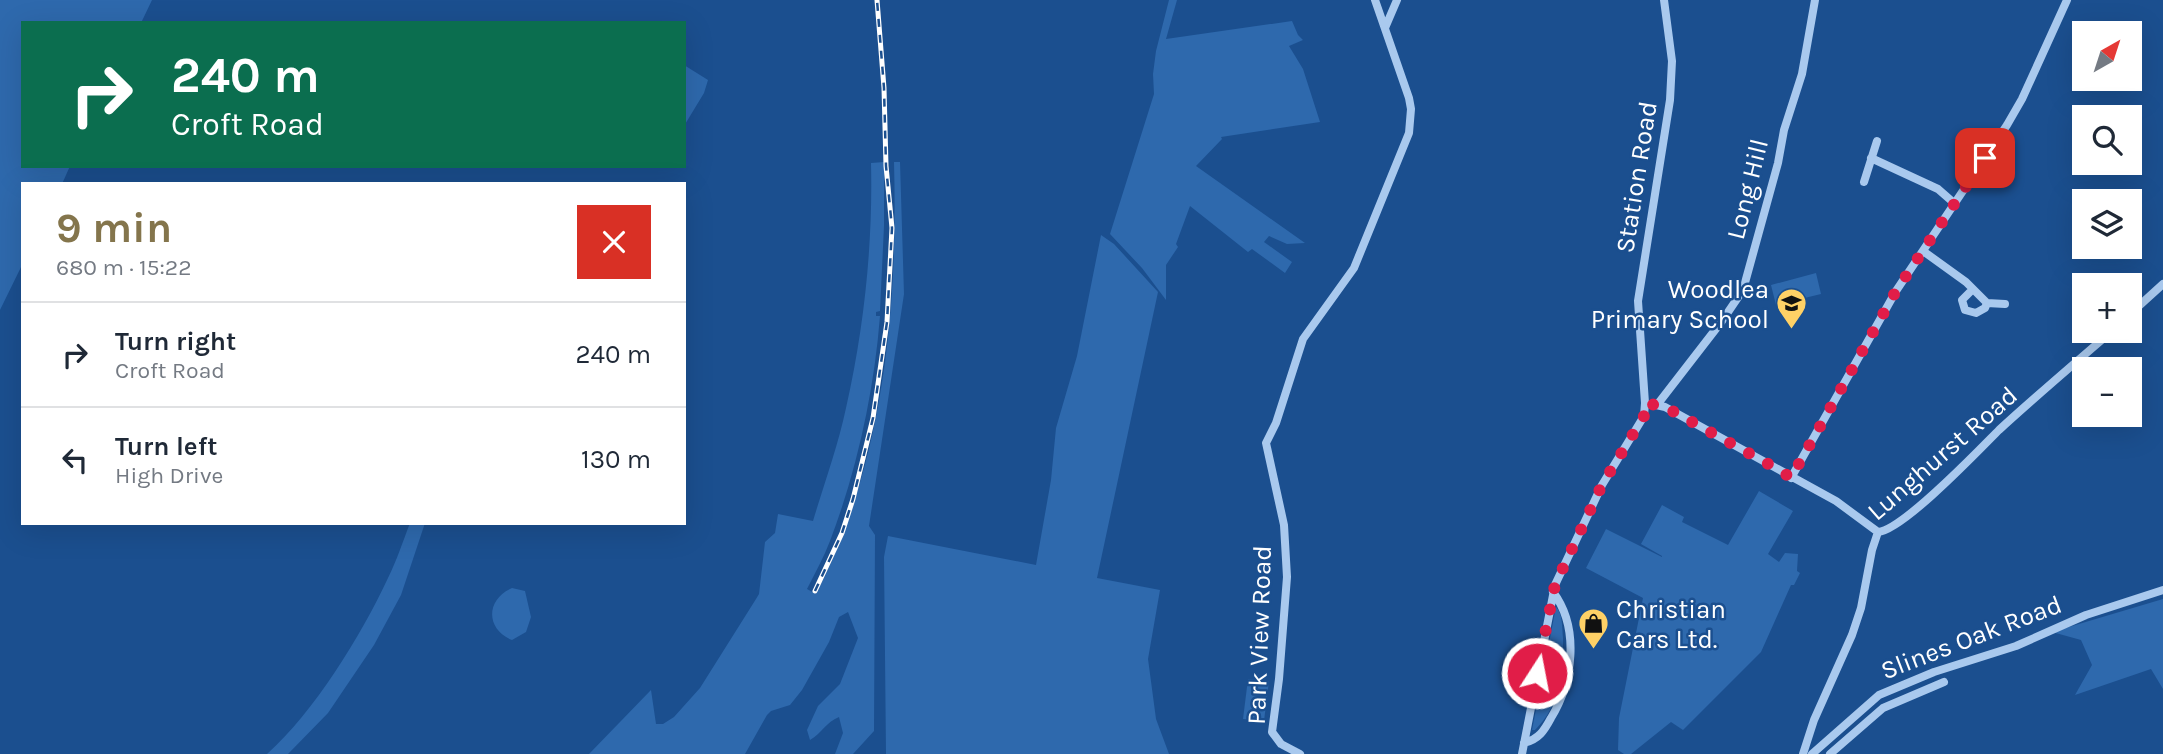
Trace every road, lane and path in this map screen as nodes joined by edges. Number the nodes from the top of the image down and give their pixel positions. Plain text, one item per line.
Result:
1 (1375, 0) edge
2 (1397, 0) edge
3 (1664, 0) edge
4 (1815, 0) edge
5 (2067, 0) edge
6 (1385, 29) junction
7 (1877, 141) dead end
8 (1871, 158) junction
9 (1864, 182) dead end
10 (1955, 203) junction
11 (1923, 251) junction
12 (2163, 284) edge
13 (1973, 289) junction
14 (1987, 303) junction
15 (2142, 303) edge
16 (2004, 304) dead end
17 (2098, 343) edge
18 (1645, 403) junction
19 (1657, 405) junction
20 (1791, 478) junction
21 (1878, 532) junction
22 (2163, 590) edge
23 (1553, 592) junction
24 (1944, 682) dead end
25 (1524, 743) junction
26 (1300, 754) edge
27 (1522, 754) edge
28 (1803, 754) edge
29 (1812, 754) edge
30 (1830, 754) edge

1 - 6 street, Park View Road
2 - 6 street
3 - 18 street, Station Road
4 - 19 street, Long Hill
5 - 10 street
6 - 26 street, Park View Road
7 - 8 street
8 - 9 street
8 - 10 street
10 - 11 street
11 - 13 street
11 - 20 street
12 - 15 street
13 - 14 street
13 - 14 street
14 - 16 street
17 - 21 street, Lunghurst Road
18 - 19 street
18 - 23 street, Station Road
19 - 20 street
20 - 21 street
21 - 28 street, Lunghurst Road
22 - 29 street, Slines Oak Road
23 - 25 street, Station Road
23 - 25 street
24 - 30 street
25 - 27 street, Station Road

